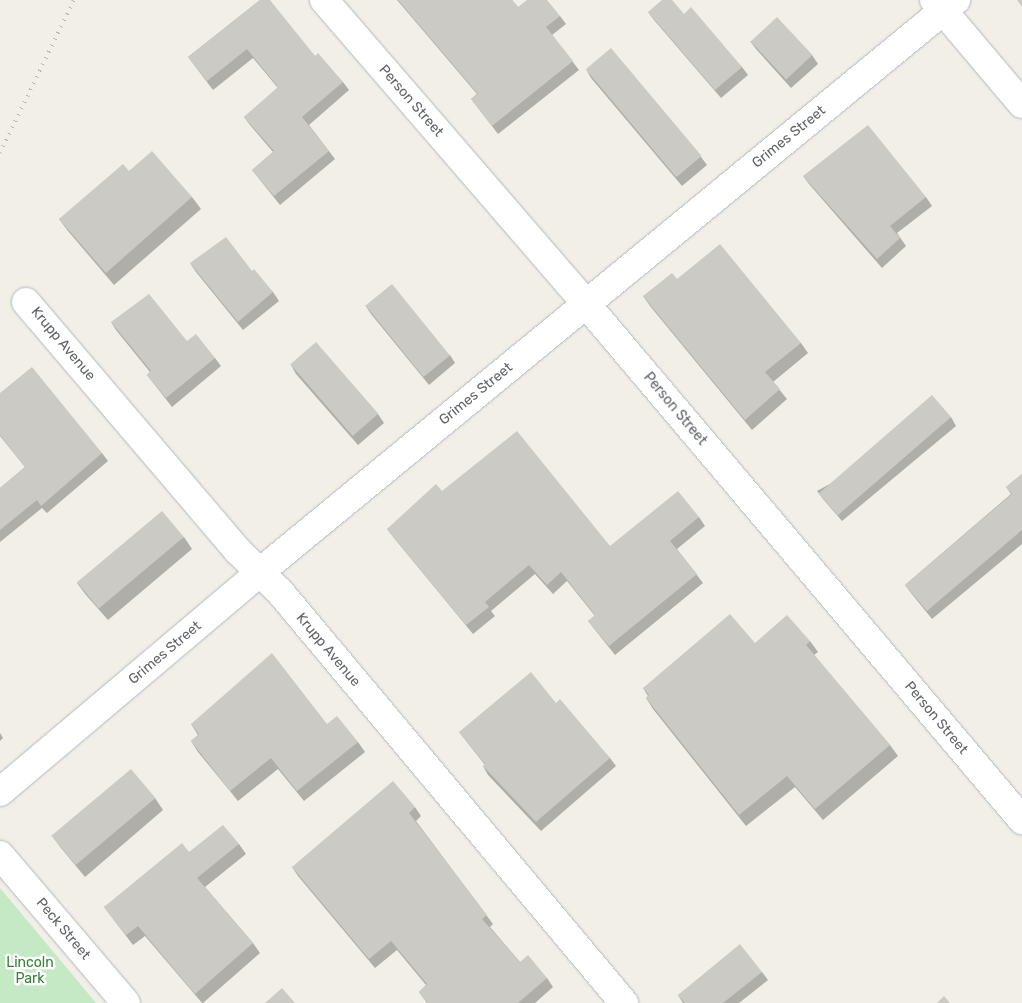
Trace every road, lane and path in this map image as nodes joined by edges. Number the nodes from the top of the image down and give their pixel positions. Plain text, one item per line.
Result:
1 (324, 0) edge
2 (945, 4) edge
3 (1022, 104) edge
4 (26, 302) dead end
5 (586, 304) junction
6 (260, 572) junction
7 (0, 792) edge
8 (1022, 820) edge
9 (0, 855) edge
10 (126, 1003) edge
11 (624, 1003) edge

1 - 5 street, Person Street
2 - 3 street
2 - 5 street, Grimes Street
4 - 6 street, Krupp Avenue
5 - 6 street, Grimes Street
5 - 8 street, Person Street
6 - 7 street, Grimes Street
6 - 11 street, Krupp Avenue
9 - 10 street, Peck Street

